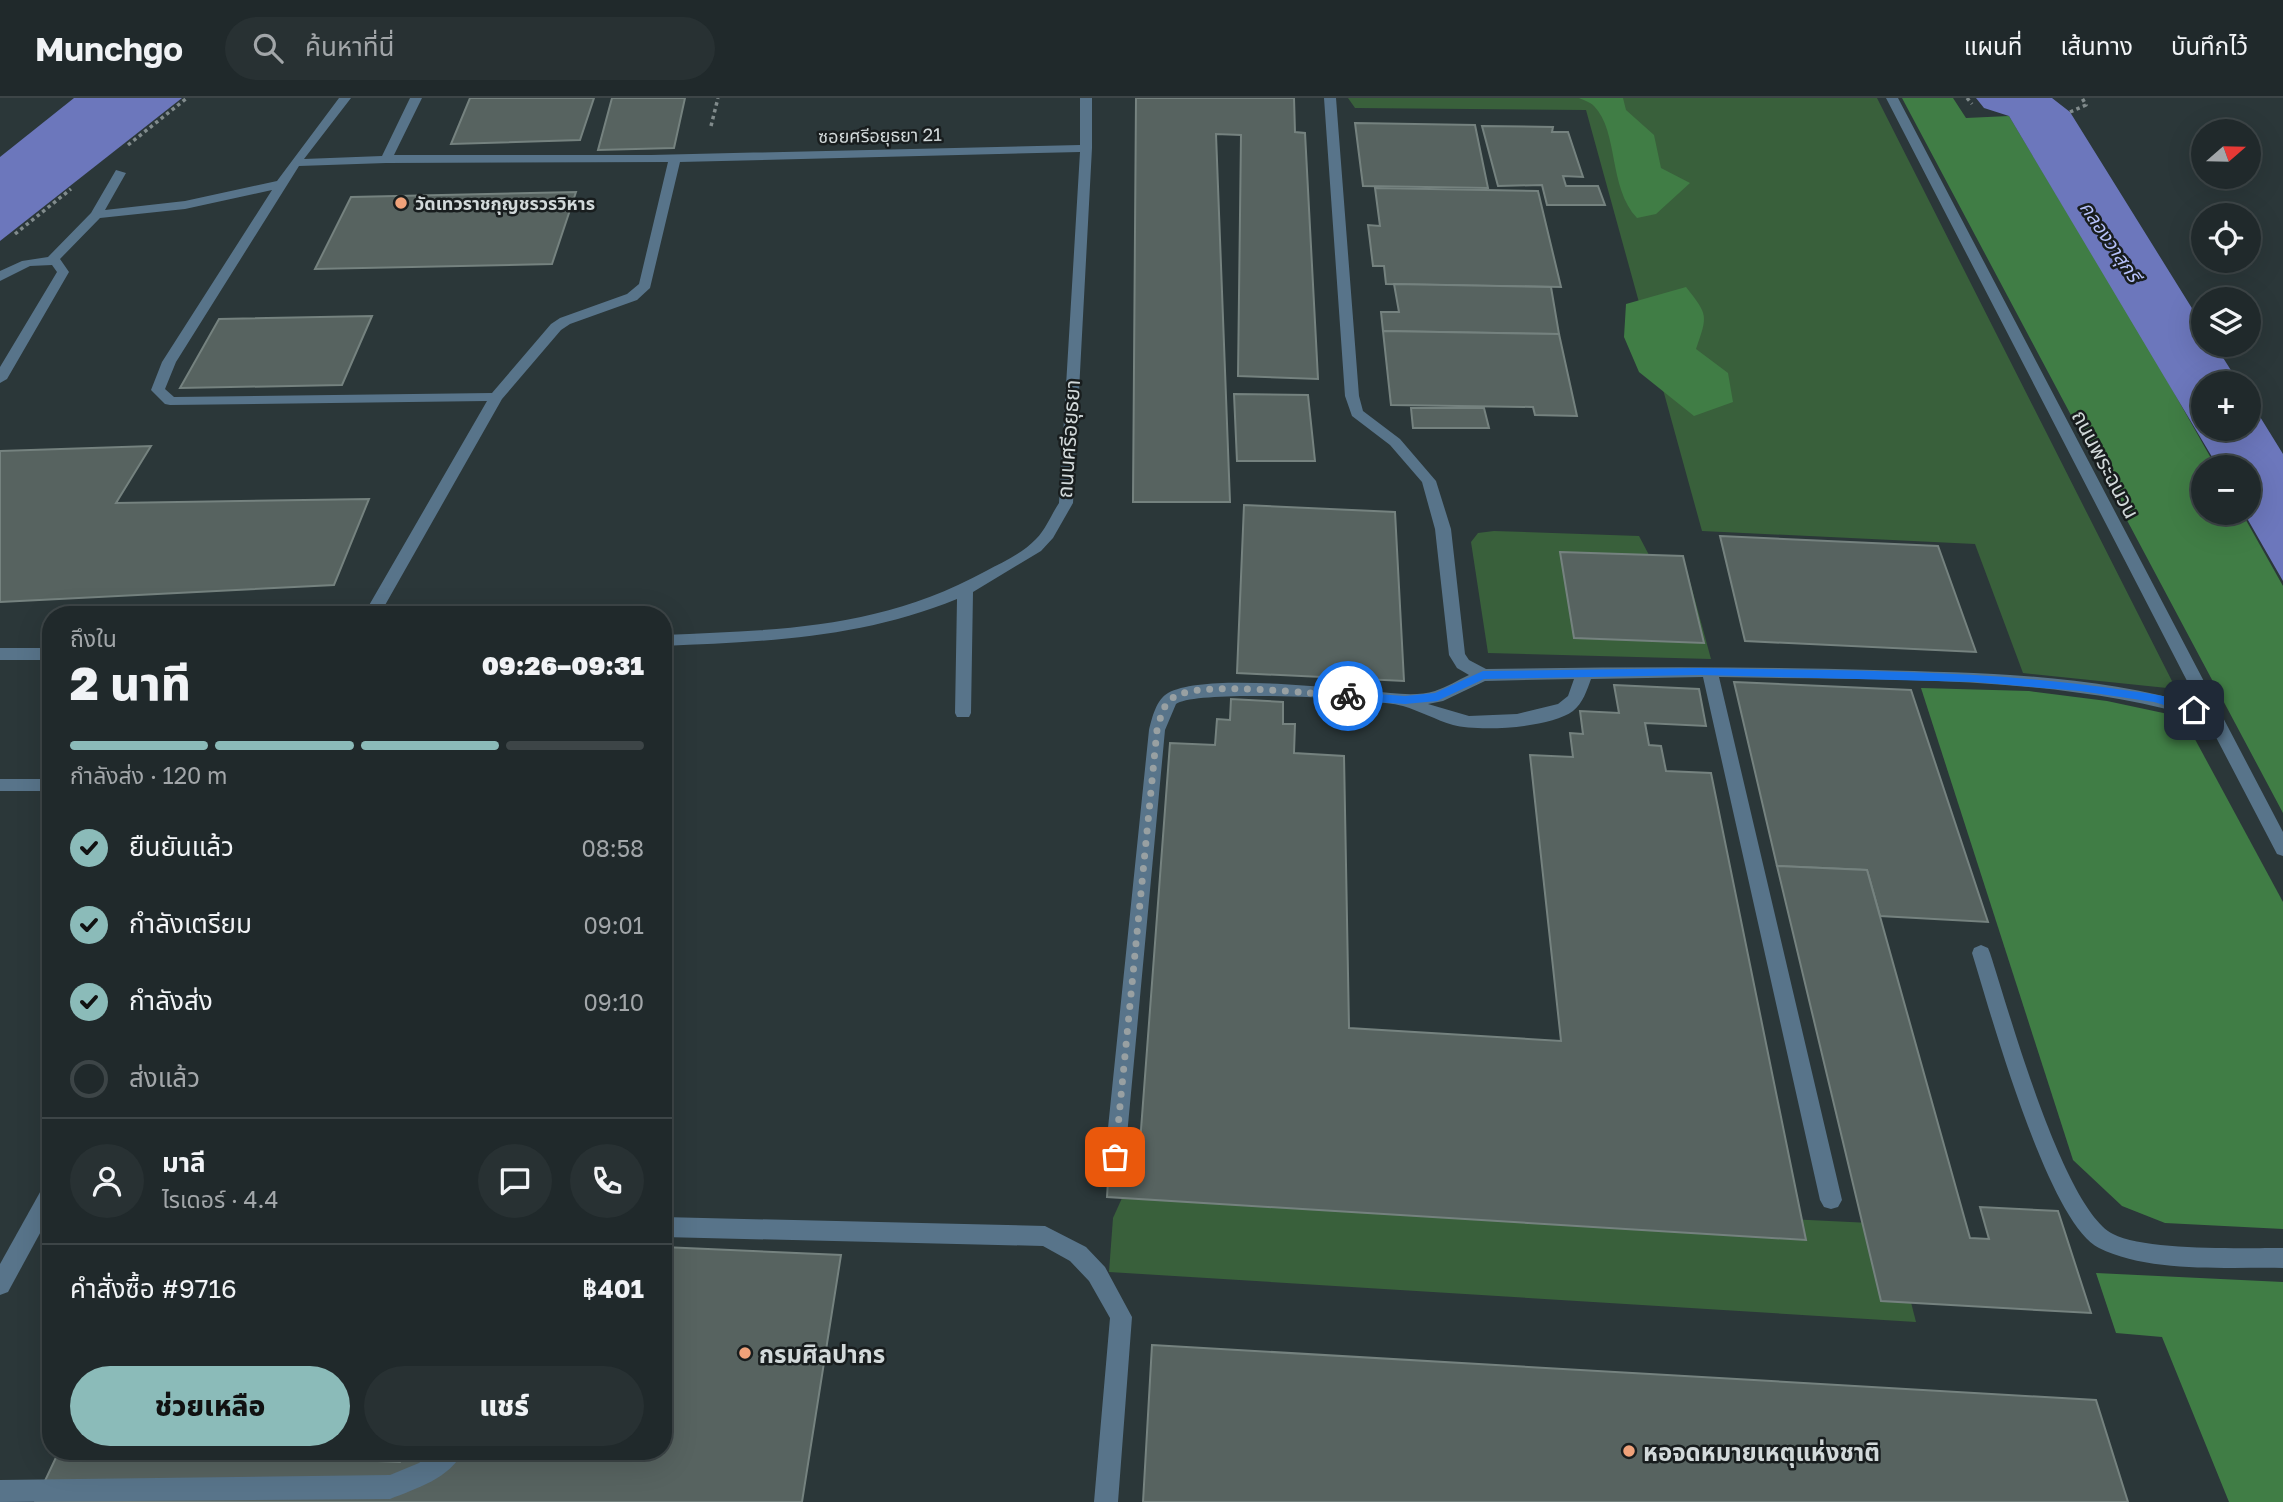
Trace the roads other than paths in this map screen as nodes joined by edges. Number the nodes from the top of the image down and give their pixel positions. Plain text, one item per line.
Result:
1 (345, 98) edge
2 (416, 98) edge
3 (1086, 98) edge
4 (1330, 98) edge
5 (1892, 98) edge
6 (1086, 148) junction
7 (675, 158) junction
8 (386, 159) junction
9 (295, 163) junction
10 (121, 173) dead end
11 (281, 184) junction
12 (96, 215) junction
13 (51, 261) junction
14 (0, 277) edge
15 (0, 379) edge
16 (496, 397) junction
17 (965, 592) junction
18 (377, 606) edge
19 (672, 641) edge
20 (0, 654) edge
21 (42, 654) edge
22 (1710, 672) junction
23 (1585, 673) junction
24 (1483, 675) junction
25 (1405, 700) junction
26 (963, 713) dead end
27 (2214, 716) junction
28 (0, 785) edge
29 (42, 785) edge
30 (2283, 849) edge
31 (1981, 953) dead end
32 (1115, 1157) dead end
33 (1831, 1200) dead end
34 (42, 1208) edge
35 (672, 1227) edge
36 (2283, 1258) edge
37 (0, 1285) edge
38 (440, 1460) edge
39 (0, 1492) edge
40 (1106, 1502) edge

1 - 9 street
2 - 8 street
3 - 6 street, ถนนศรีอยุธยา
4 - 24 street
5 - 27 street, ถนนพระฉนวน
6 - 7 street, ซอยศรีอยุธยา 21
6 - 17 street, ถนนศรีอยุธยา
7 - 8 street, ซอยศรีอยุธยา 21
7 - 16 street
8 - 9 street, ซอยศรีอยุธยา 21
9 - 11 street
10 - 12 street
11 - 12 street
11 - 16 street
12 - 13 street
13 - 14 street
13 - 15 street
16 - 18 street
17 - 19 street, ถนนศรีอยุธยา
17 - 26 street
20 - 21 street
22 - 23 street
22 - 27 street
22 - 33 street
23 - 24 street
23 - 25 street
24 - 25 street
25 - 32 street
27 - 30 street, ถนนพระฉนวน
28 - 29 street
31 - 36 street
34 - 37 street
35 - 40 street
38 - 39 street

